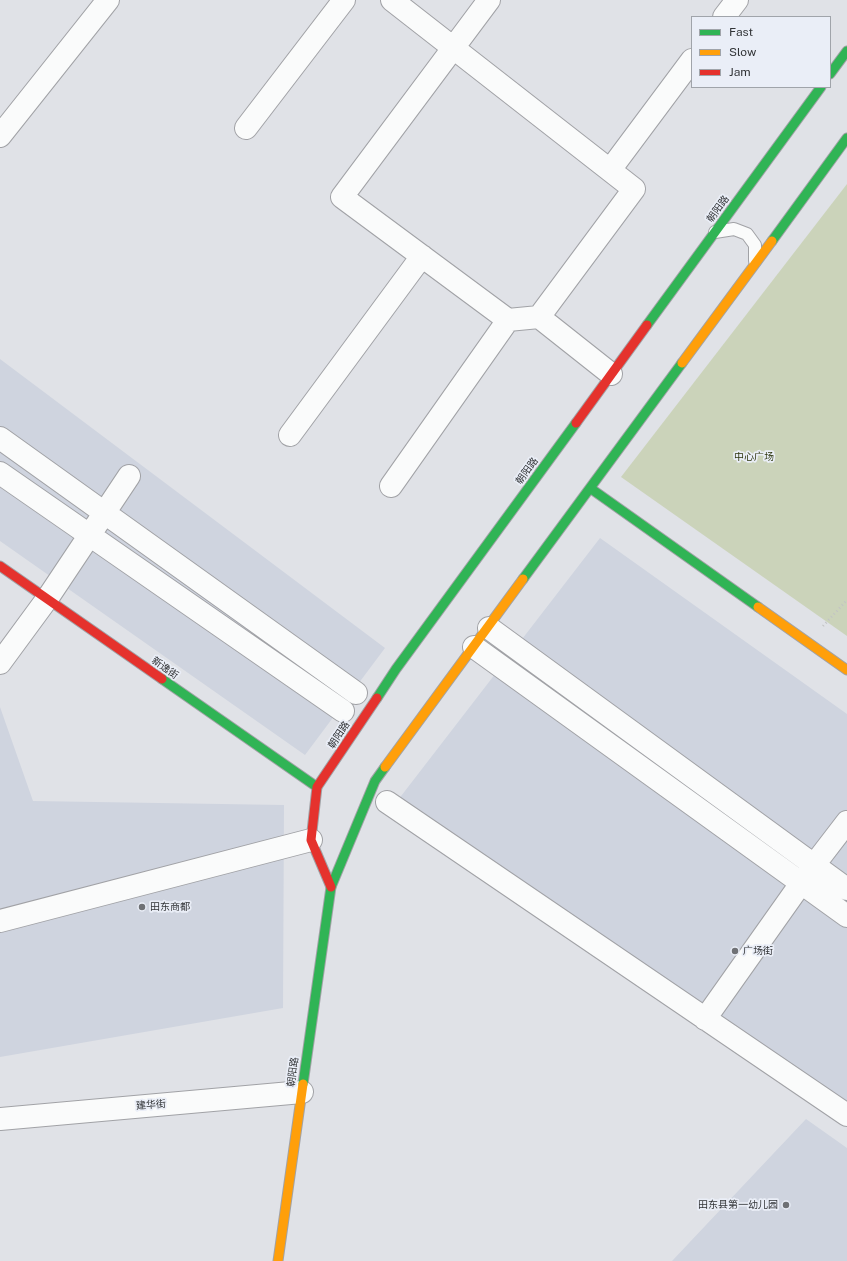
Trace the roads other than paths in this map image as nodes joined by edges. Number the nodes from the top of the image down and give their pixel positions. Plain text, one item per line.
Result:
1 (108, 0) edge
2 (344, 0) edge
3 (392, 0) edge
4 (489, 0) edge
5 (737, 0) edge
6 (725, 16) edge
7 (453, 48) junction
8 (847, 51) edge
9 (691, 61) edge
10 (831, 73) edge
11 (820, 88) edge
12 (246, 128) dead end
13 (0, 136) edge
14 (847, 138) edge
15 (610, 170) junction
16 (715, 232) junction
17 (422, 256) junction
18 (755, 264) junction
19 (539, 317) junction
20 (508, 320) junction
21 (611, 374) junction
22 (290, 435) dead end
23 (0, 438) edge
24 (0, 473) edge
25 (130, 476) dead end
26 (391, 486) dead end
27 (590, 488) junction
28 (105, 513) junction
29 (90, 535) junction
30 (0, 566) edge
31 (47, 599) junction
32 (488, 628) junction
33 (474, 647) junction
34 (0, 663) edge
35 (847, 670) edge
36 (356, 693) dead end
37 (343, 711) dead end
38 (317, 787) junction
39 (387, 802) dead end
40 (847, 822) edge
41 (311, 840) junction
42 (814, 865) junction
43 (802, 883) junction
44 (331, 887) junction
45 (847, 889) edge
46 (847, 916) edge
47 (0, 921) edge
48 (705, 1019) junction
49 (302, 1092) junction
50 (847, 1115) edge
51 (0, 1119) edge
52 (278, 1261) edge

1 - 13 street
2 - 12 street
3 - 7 street
4 - 7 street
5 - 6 street
7 - 15 street
7 - 17 street
8 - 10 main road
9 - 15 street
11 - 16 main road, 朝阳路
14 - 18 main road, 朝阳路
15 - 19 street
16 - 18 lane
16 - 21 main road, 朝阳路
17 - 20 street
17 - 22 street
18 - 27 main road, 朝阳路
19 - 20 street
19 - 21 street
20 - 26 street
21 - 38 main road, 朝阳路
23 - 28 street
24 - 29 street
25 - 28 street
27 - 32 main road, 朝阳路
27 - 35 main road
28 - 29 street
28 - 36 street
29 - 31 street
29 - 37 street
30 - 31 main road, 新逸街
31 - 34 street
31 - 38 main road, 新逸街
32 - 33 main road, 朝阳路
32 - 42 street
33 - 43 street
33 - 44 main road, 朝阳路
38 - 41 main road, 朝阳路
39 - 48 street
40 - 42 street
41 - 44 main road, 朝阳路
41 - 47 street
42 - 43 street
42 - 45 street
43 - 46 street
43 - 48 street
44 - 49 main road, 朝阳路
48 - 50 street
49 - 51 street, 建华街
49 - 52 main road, 朝阳路

